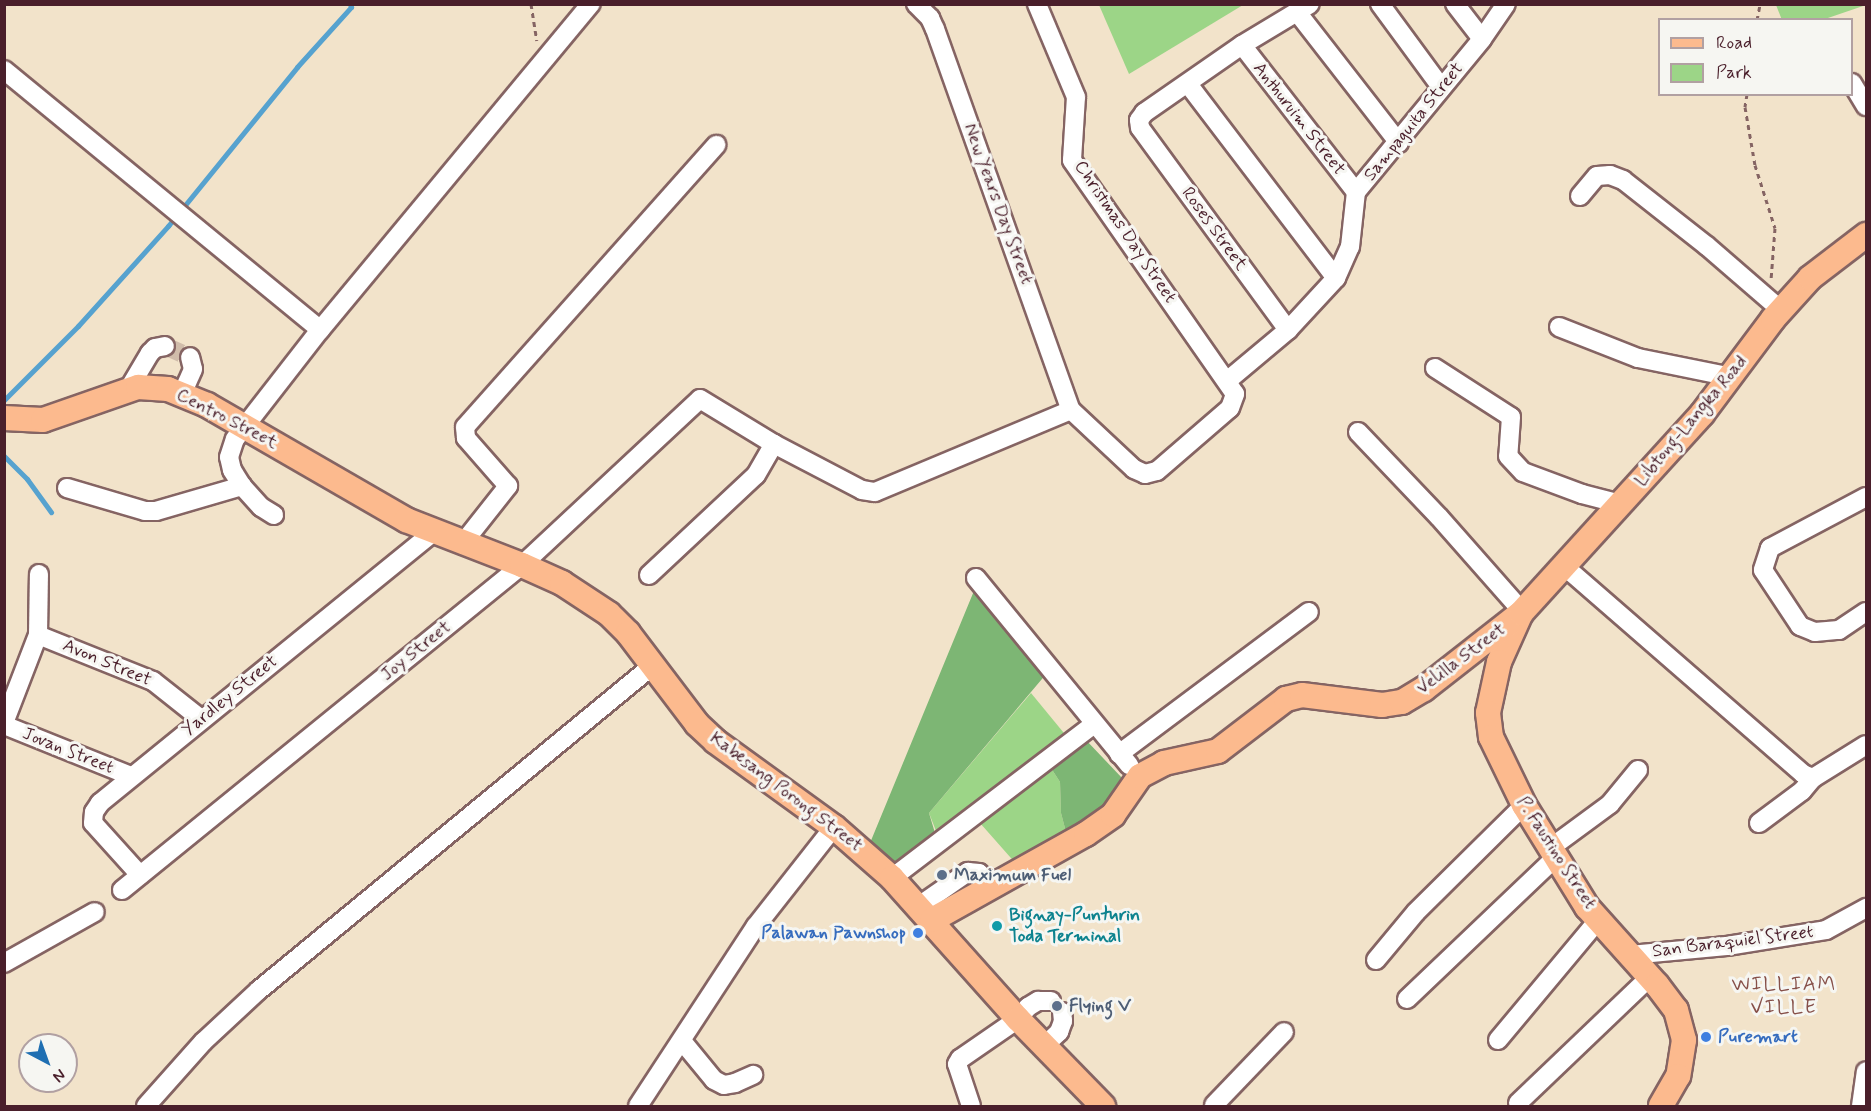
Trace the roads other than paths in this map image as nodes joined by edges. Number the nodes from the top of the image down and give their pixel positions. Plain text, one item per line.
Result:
1 (591, 4) edge
2 (916, 4) edge
3 (1037, 4) edge
4 (1380, 4) edge
5 (1455, 4) edge
6 (1506, 4) edge
7 (1303, 8) edge
8 (1482, 39) junction
9 (1242, 45) junction
10 (7, 78) edge
11 (1188, 84) junction
12 (1853, 86) edge
13 (1441, 87) junction
14 (1866, 106) edge
15 (1399, 143) junction
16 (716, 145) dead end
17 (1356, 192) junction
18 (1580, 196) dead end
19 (1866, 235) edge
20 (1336, 278) junction
21 (1781, 310) junction
22 (1559, 327) dead end
23 (320, 330) junction
24 (1288, 330) junction
25 (165, 346) dead end
26 (190, 357) dead end
27 (1435, 368) dead end
28 (1731, 377) junction
29 (1227, 381) junction
30 (128, 390) junction
31 (182, 394) junction
32 (1071, 410) junction
33 (15, 419) edge
34 (244, 426) junction
35 (1358, 432) dead end
36 (774, 444) junction
37 (242, 486) junction
38 (67, 488) dead end
39 (1866, 497) edge
40 (1621, 504) junction
41 (274, 515) dead end
42 (433, 532) junction
43 (463, 543) junction
44 (522, 565) junction
45 (1564, 566) junction
46 (39, 574) dead end
47 (649, 575) dead end
48 (976, 578) dead end
49 (1309, 612) dead end
50 (1521, 612) junction
51 (1866, 612) edge
52 (38, 635) junction
53 (652, 666) junction
54 (201, 719) junction
55 (4, 724) edge
56 (1094, 724) junction
57 (1866, 745) edge
58 (1638, 770) dead end
59 (131, 776) junction
60 (1814, 778) junction
61 (1524, 805) junction
62 (1759, 823) dead end
63 (834, 827) junction
64 (1552, 854) junction
65 (140, 875) junction
66 (892, 878) junction
67 (122, 890) dead end
68 (934, 908) junction
69 (1866, 908) edge
70 (95, 912) dead end
71 (1599, 919) junction
72 (1630, 955) junction
73 (1376, 960) dead end
74 (4, 963) edge
75 (1650, 977) junction
76 (1407, 999) dead end
77 (1018, 1019) junction
78 (1284, 1032) dead end
79 (1498, 1040) dead end
80 (682, 1041) junction
81 (1044, 1046) junction
82 (1866, 1071) edge
83 (753, 1075) dead end
84 (1518, 1102) dead end
85 (1214, 1105) dead end
86 (146, 1107) edge
87 (638, 1107) edge
88 (971, 1107) edge
89 (1103, 1107) edge
90 (1661, 1107) edge
91 (1861, 1107) edge

1 - 23 street
2 - 32 street, New Years Day Street
3 - 29 street, Christmas Day Street
4 - 13 street
5 - 8 street
6 - 8 street, Sampaguita Street
7 - 9 street
7 - 15 street
8 - 13 street, Sampaguita Street
9 - 11 street
9 - 17 street, Anthuruim Street
10 - 23 street
11 - 20 street
11 - 24 street, Roses Street
12 - 14 street
13 - 15 street, Sampaguita Street
15 - 17 street, Sampaguita Street
16 - 43 street
17 - 20 street, Sampaguita Street
18 - 21 street
19 - 21 main road, Libtong-Langka Road
20 - 24 street, Sampaguita Street
21 - 28 main road, Libtong-Langka Road
22 - 28 street
23 - 34 street
24 - 29 street, Sampaguita Street
25 - 30 street
26 - 31 street
27 - 40 street
28 - 40 main road, Libtong-Langka Road
29 - 32 street
30 - 31 main road, Centro Street
30 - 33 main road, Centro Street
31 - 34 main road, Centro Street
32 - 36 street
34 - 37 street
34 - 42 main road, Centro Street
35 - 50 street
36 - 44 street, Joy Street
36 - 47 street
37 - 38 street
37 - 41 street
39 - 51 street
40 - 45 main road, Libtong-Langka Road
42 - 43 main road, Kabesang Porong Street
42 - 54 street, Yardley Street
43 - 44 main road, Kabesang Porong Street
44 - 53 main road, Kabesang Porong Street
44 - 65 street, Joy Street
45 - 50 main road, Libtong-Langka Road
45 - 60 street
46 - 52 street
48 - 56 street
49 - 56 street
50 - 61 main road, P. Faustino Street
50 - 68 main road, Velilla Street
52 - 54 street, Avon Street
52 - 55 street
53 - 63 main road, Kabesang Porong Street
53 - 86 street
54 - 59 street, Yardley Street
55 - 59 street, Jovan Street
56 - 66 street
57 - 60 street
58 - 64 street
59 - 65 street, Yardley Street
60 - 62 street
61 - 64 main road, P. Faustino Street
61 - 73 street
63 - 66 main road, Kabesang Porong Street
63 - 80 street
64 - 71 main road, P. Faustino Street
64 - 76 street
65 - 67 street, Joy Street
66 - 68 main road, Kabesang Porong Street
68 - 77 main road, Kabesang Porong Street
69 - 72 street, San Baraquiel Street
70 - 74 street
71 - 72 main road, P. Faustino Street
71 - 79 street
72 - 75 main road, P. Faustino Street
75 - 84 street
75 - 90 main road, P. Faustino Street
77 - 81 main road, Kabesang Porong Street
77 - 81 street
77 - 88 street
78 - 85 street
80 - 83 street
80 - 87 street
81 - 89 main road, Kabesang Porong Street
82 - 91 street

